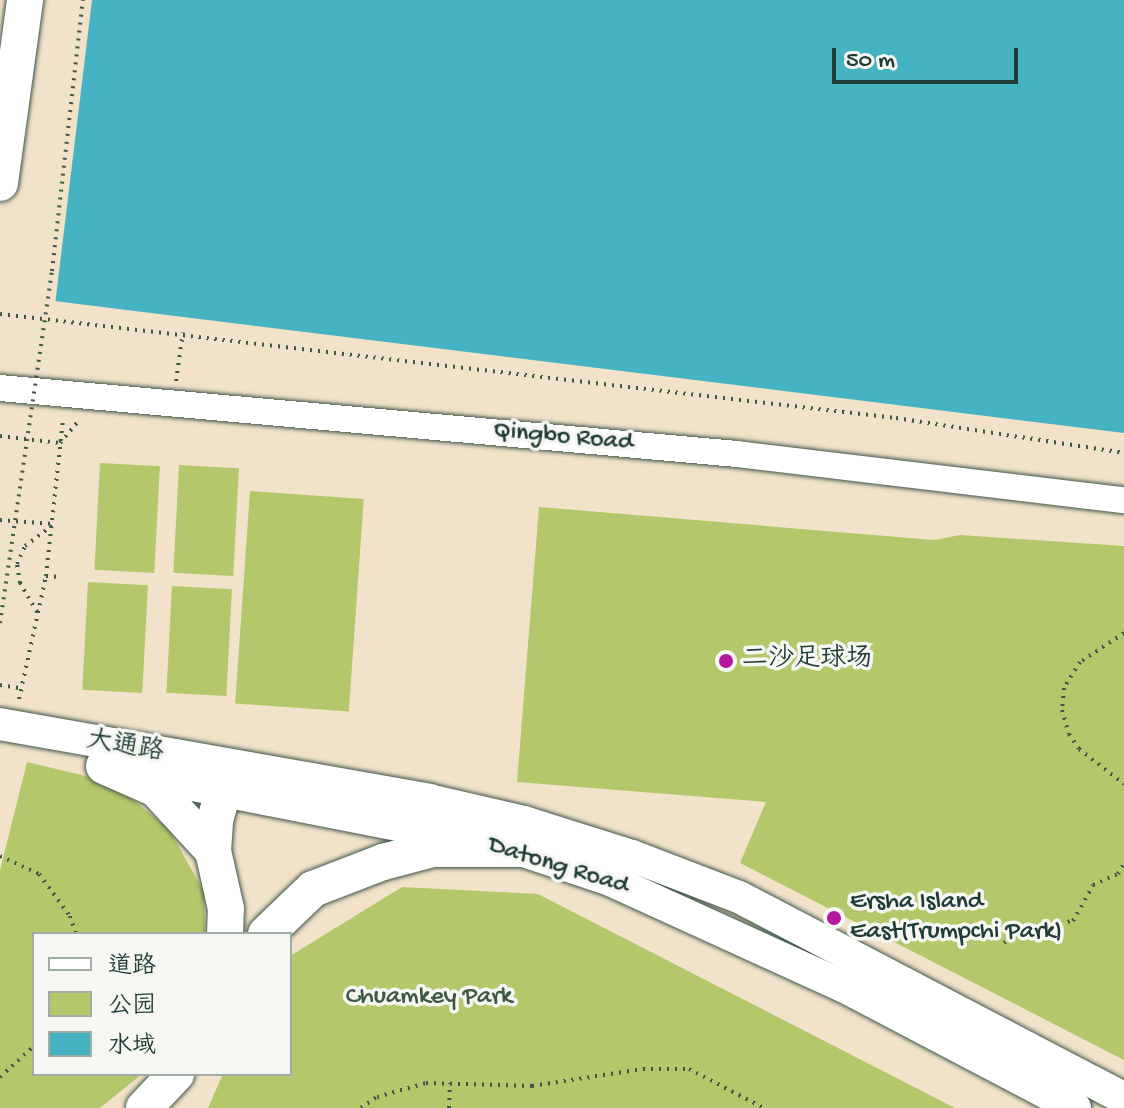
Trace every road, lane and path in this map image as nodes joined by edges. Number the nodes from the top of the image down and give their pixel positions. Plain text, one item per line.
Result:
1 (25, 0) edge
2 (83, 0) edge
3 (0, 183) edge
4 (0, 314) edge
5 (183, 332) junction
6 (0, 388) edge
7 (66, 393) junction
8 (173, 403) junction
9 (82, 418) dead end
10 (0, 436) edge
11 (60, 443) junction
12 (1124, 453) edge
13 (1124, 500) edge
14 (0, 520) edge
15 (53, 524) junction
16 (10, 563) junction
17 (17, 564) junction
18 (46, 576) junction
19 (60, 577) dead end
20 (38, 616) junction
21 (0, 623) edge
22 (1124, 633) edge
23 (0, 685) edge
24 (24, 689) junction
25 (2, 732) edge
26 (104, 766) junction
27 (251, 772) junction
28 (1124, 784) edge
29 (222, 795) junction
30 (518, 849) junction
31 (213, 851) junction
32 (0, 856) edge
33 (1124, 863) edge
34 (75, 932) edge
35 (225, 932) edge
36 (268, 932) edge
37 (1004, 943) dead end
38 (32, 1048) edge
39 (174, 1076) edge
40 (200, 1076) edge
41 (0, 1077) edge
42 (450, 1083) junction
43 (1124, 1098) edge
44 (144, 1108) edge
45 (176, 1108) edge
46 (361, 1108) edge
47 (449, 1108) edge
48 (764, 1108) edge
49 (1075, 1108) edge

1 - 3 highway
2 - 16 path, bridge
4 - 5 path
5 - 8 path
5 - 12 path
6 - 7 street, Qingbo Road
7 - 8 street, Qingbo Road
7 - 11 path
8 - 13 street, Qingbo Road
9 - 11 path
10 - 11 path
11 - 15 path
14 - 15 path
15 - 17 path
15 - 18 path
16 - 17 path
16 - 21 path, bridge
17 - 20 path
18 - 19 path
18 - 20 path
20 - 24 path
22 - 28 path
23 - 24 path
24 - 25 path
25 - 26 main road, Datong Road
25 - 27 main road, 大通路
26 - 29 main road, Datong Road
26 - 31 highway
27 - 29 highway
27 - 43 main road, Datong Road
29 - 30 main road, Datong Road
29 - 31 highway
30 - 36 highway
30 - 49 main road, Datong Road
31 - 35 highway
32 - 34 path
33 - 37 path
38 - 41 path
39 - 44 highway
40 - 45 highway
42 - 46 path
42 - 47 path
42 - 48 path

